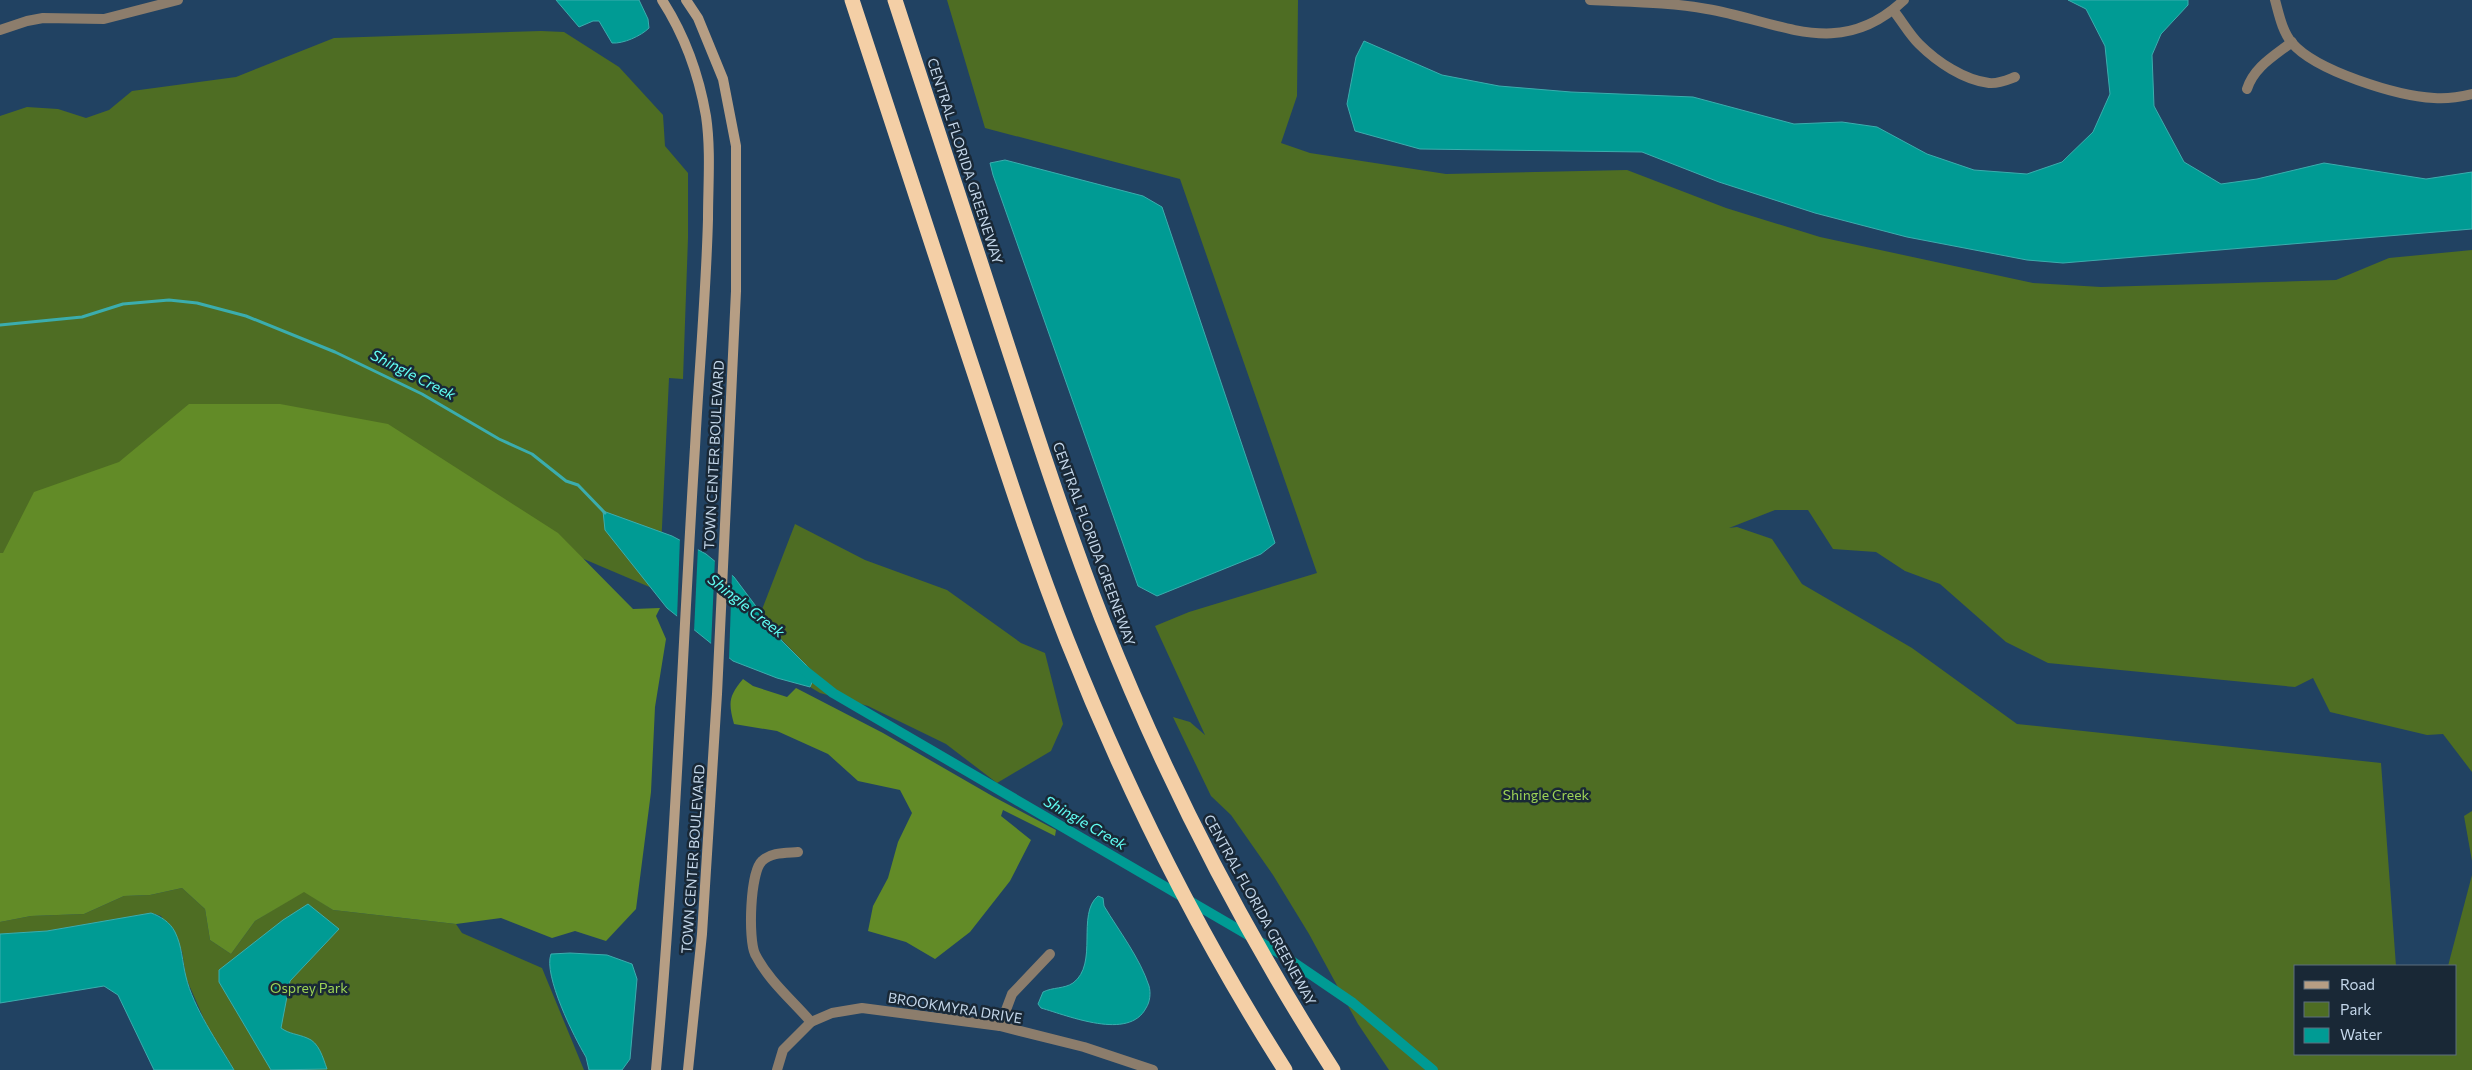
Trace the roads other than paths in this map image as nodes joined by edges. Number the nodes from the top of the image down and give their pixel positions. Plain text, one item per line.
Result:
1 (178, 0) edge
2 (662, 0) edge
3 (686, 0) edge
4 (852, 0) edge
5 (895, 0) edge
6 (1590, 0) edge
7 (1904, 0) edge
8 (2276, 0) edge
9 (1894, 10) junction
10 (0, 30) edge
11 (2292, 42) junction
12 (2016, 76) dead end
13 (2247, 89) dead end
14 (2472, 94) edge
15 (798, 852) dead end
16 (1050, 954) dead end
17 (811, 1022) junction
18 (1000, 1026) junction
19 (656, 1070) edge
20 (688, 1070) edge
21 (777, 1070) edge
22 (1153, 1070) edge
23 (1286, 1070) edge
24 (1333, 1070) edge

1 - 10 street
2 - 19 street, TOWN CENTER BOULEVARD
3 - 20 street, TOWN CENTER BOULEVARD
4 - 23 highway
5 - 24 highway, CENTRAL FLORIDA GREENEWAY
6 - 9 street
7 - 9 street
8 - 11 street
9 - 12 street
11 - 13 street
11 - 14 street
15 - 17 street
16 - 18 street
17 - 18 street, BROOKMYRA DRIVE
17 - 21 street, BROOKMYRA DRIVE
18 - 22 street, BROOKMYRA DRIVE

